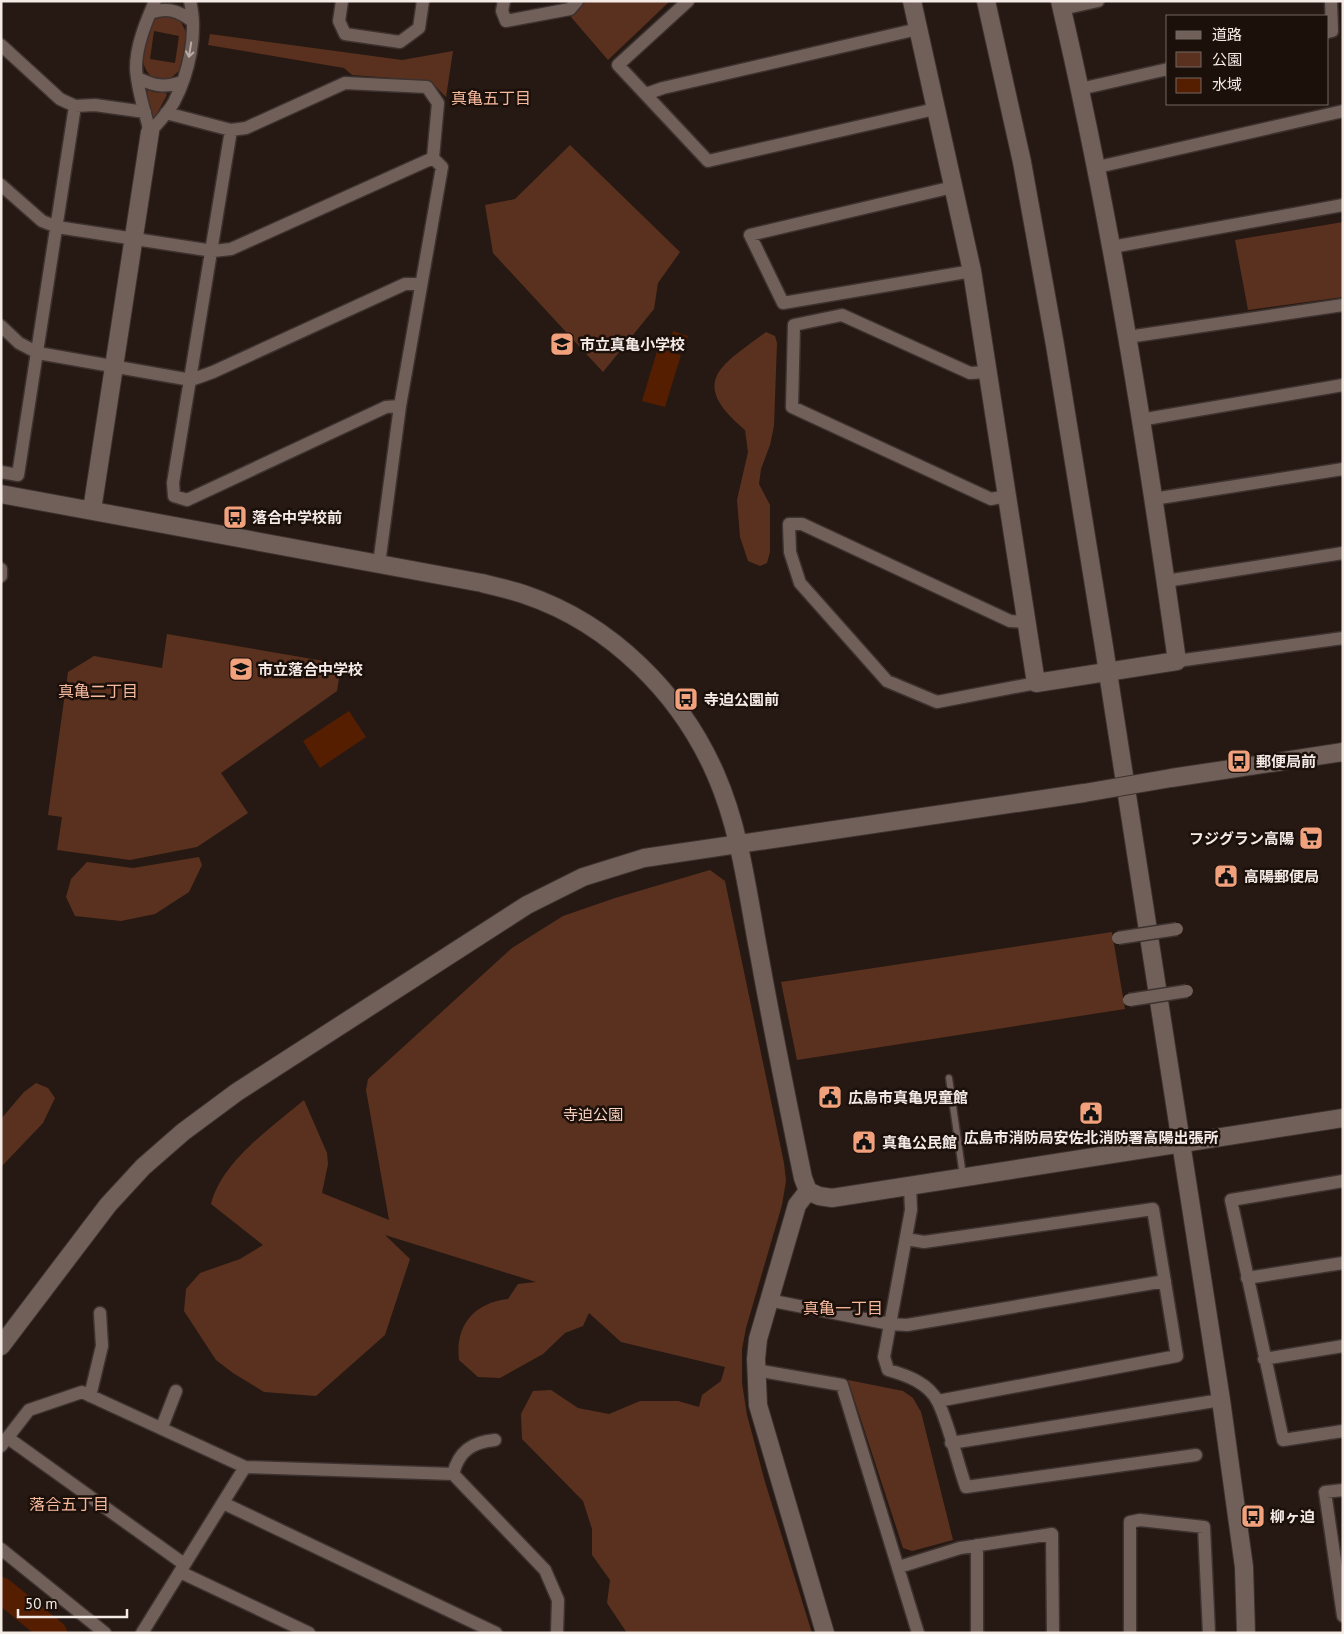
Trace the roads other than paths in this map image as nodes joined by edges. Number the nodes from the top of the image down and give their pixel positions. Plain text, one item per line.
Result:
1 (155, 1) edge
2 (190, 1) edge
3 (342, 1) edge
4 (423, 1) edge
5 (504, 1) edge
6 (577, 1) edge
7 (688, 1) edge
8 (912, 1) edge
9 (986, 1) edge
10 (1098, 1) edge
11 (1331, 1) edge
12 (1061, 5) edge
13 (150, 14) junction
14 (192, 20) junction
15 (918, 29) junction
16 (1329, 32) edge
17 (1, 45) edge
18 (1166, 69) edge
19 (138, 78) junction
20 (182, 82) junction
21 (1080, 89) junction
22 (646, 94) junction
23 (76, 106) junction
24 (935, 109) junction
25 (1343, 111) edge
26 (145, 112) junction
27 (166, 114) junction
28 (231, 130) junction
29 (150, 132) junction
30 (433, 158) junction
31 (1098, 167) junction
32 (1, 184) edge
33 (953, 187) junction
34 (1343, 205) edge
35 (57, 227) junction
36 (133, 240) junction
37 (1112, 247) junction
38 (212, 252) junction
39 (972, 271) junction
40 (421, 284) junction
41 (1343, 305) edge
42 (1, 326) edge
43 (1128, 337) junction
44 (38, 353) junction
45 (114, 367) junction
46 (988, 372) junction
47 (191, 380) junction
48 (1343, 385) edge
49 (400, 406) junction
50 (1140, 420) junction
51 (1343, 470) edge
52 (1, 472) edge
53 (1, 494) edge
54 (1007, 496) junction
55 (1153, 499) junction
56 (92, 510) junction
57 (1343, 553) edge
58 (379, 564) junction
59 (1, 569) edge
60 (1, 576) edge
61 (1166, 581) junction
62 (1027, 622) junction
63 (1343, 638) edge
64 (1177, 661) junction
65 (1108, 671) junction
66 (1036, 683) junction
67 (1343, 752) edge
68 (738, 844) junction
69 (1179, 929) dead end
70 (1116, 939) dead end
71 (1188, 990) dead end
72 (1126, 1001) dead end
73 (949, 1078) dead end
74 (1343, 1118) edge
75 (1180, 1144) junction
76 (964, 1177) junction
77 (1343, 1181) edge
78 (910, 1186) junction
79 (808, 1191) junction
80 (906, 1239) junction
81 (1343, 1263) edge
82 (1247, 1278) junction
83 (1165, 1281) junction
84 (768, 1300) junction
85 (100, 1313) dead end
86 (890, 1324) junction
87 (1, 1346) edge
88 (1343, 1346) edge
89 (1264, 1359) junction
90 (756, 1370) junction
91 (176, 1391) dead end
92 (90, 1396) junction
93 (1221, 1400) junction
94 (938, 1401) junction
95 (162, 1427) junction
96 (1343, 1431) edge
97 (495, 1440) dead end
98 (5, 1442) edge
99 (951, 1443) junction
100 (1196, 1455) dead end
101 (245, 1468) junction
102 (453, 1474) junction
103 (1343, 1490) edge
104 (223, 1503) junction
105 (977, 1545) junction
106 (1, 1549) edge
107 (899, 1567) junction
108 (182, 1568) junction
109 (1343, 1616) edge
110 (104, 1633) edge
111 (142, 1633) edge
112 (309, 1633) edge
113 (496, 1633) edge
114 (557, 1633) edge
115 (825, 1633) edge
116 (918, 1633) edge
117 (977, 1633) edge
118 (1053, 1633) edge
119 (1130, 1633) edge
120 (1209, 1633) edge
121 (1246, 1633) edge

1 - 13 street
2 - 14 street
3 - 4 street
5 - 6 street
7 - 22 street
8 - 15 street
9 - 65 street
10 - 12 street
11 - 16 street
12 - 21 street
13 - 14 street
13 - 19 street
14 -> 20 street
15 - 22 street
15 - 24 street
17 - 23 street
18 - 21 street
19 - 20 street
19 - 26 street
20 - 27 street
21 - 31 street
22 - 24 street
23 - 26 street
23 - 35 street
24 - 33 street
25 - 31 street
26 - 29 street
27 - 28 street
27 - 29 street
28 - 30 street
28 - 38 street
29 - 36 street
30 - 38 street
30 - 40 street
31 - 37 street
32 - 35 street
33 - 39 street
33 - 39 street
34 - 37 street
35 - 36 street
35 - 44 street
36 - 38 street
36 - 45 street
37 - 43 street
38 - 47 street
39 - 46 street
40 - 47 street
40 - 49 street
41 - 43 street
42 - 44 street
43 - 50 street
44 - 45 street
44 - 52 street
45 - 47 street
45 - 56 street
46 - 54 street
46 - 54 street
47 - 49 street
48 - 50 street
49 - 58 street
50 - 55 street
51 - 55 street
53 - 56 street
54 - 62 street
55 - 61 street
56 - 58 street
57 - 61 street
58 - 68 street
59 - 60 street
61 - 64 street
62 - 66 street
62 - 66 street
63 - 64 street
64 - 65 street
65 - 66 street
65 - 75 street
67 - 68 street, bridge
68 - 79 street
68 - 87 street
69 - 70 street, bridge
71 - 72 street, bridge
73 - 76 lane
74 - 75 street
75 - 76 street
75 - 93 street
76 - 78 street
77 - 82 street
78 - 79 street
78 - 80 street
79 - 84 street
80 - 83 street
80 - 86 street
81 - 82 street
82 - 89 street
83 - 86 street
83 - 94 street
84 - 86 street
84 - 90 street
85 - 92 street
86 - 94 street
88 - 89 street
89 - 96 street
90 - 107 street
90 - 115 street
91 - 95 street
92 - 95 street
92 - 98 street
93 - 99 street
93 - 121 street
94 - 99 street
95 - 101 street
97 - 102 street
98 - 108 street
99 - 100 street
101 - 102 street
101 - 104 street
102 - 114 street
103 - 109 street
104 - 108 street
104 - 113 street
105 - 107 street
105 - 117 street
105 - 118 street
106 - 110 street
107 - 116 street
108 - 111 street
108 - 112 street
119 - 120 street

